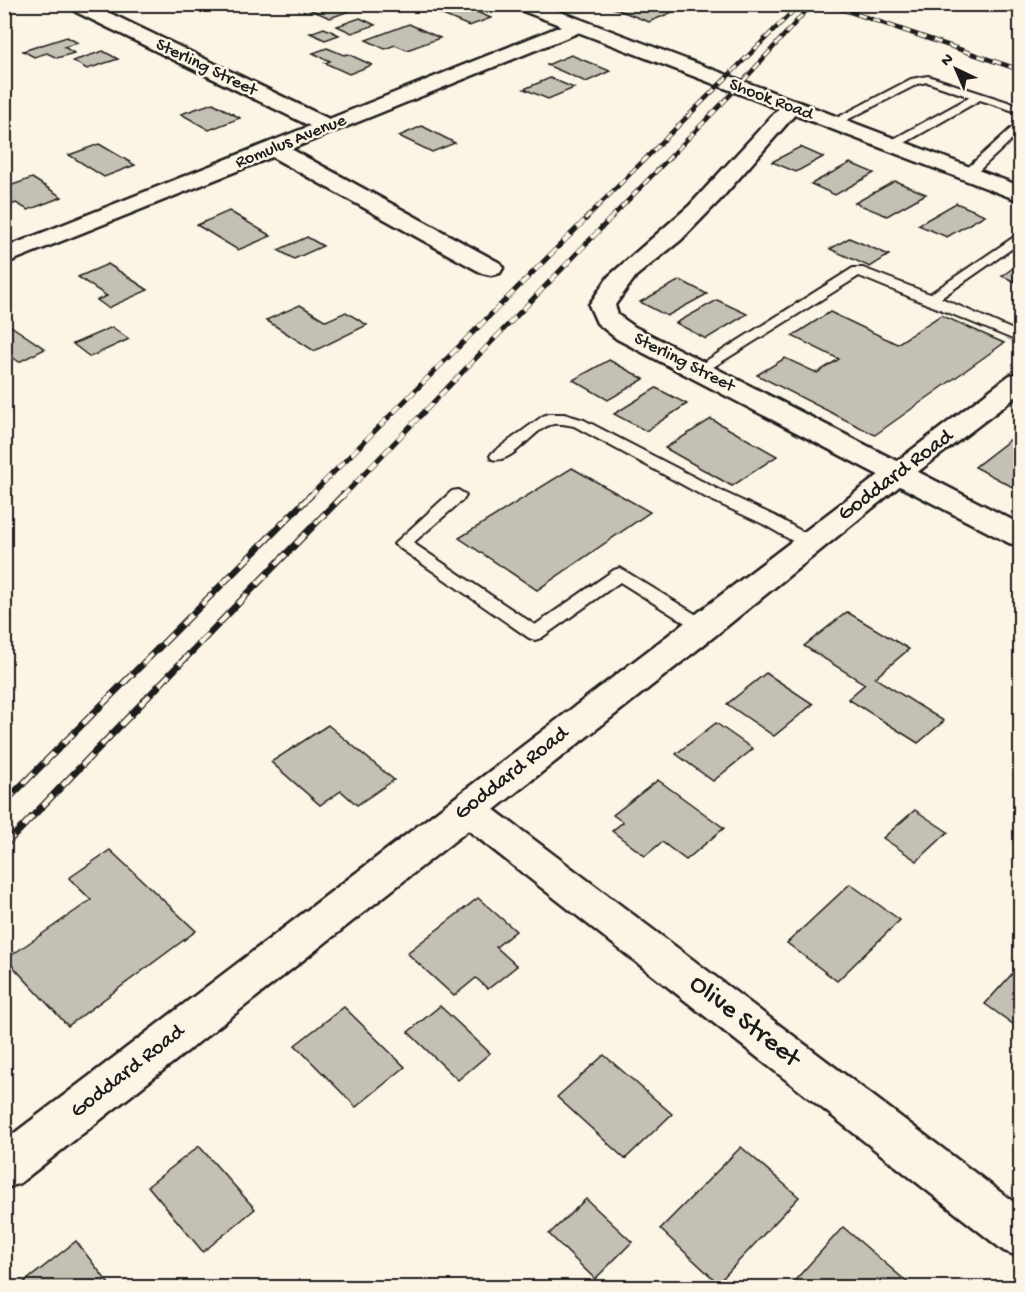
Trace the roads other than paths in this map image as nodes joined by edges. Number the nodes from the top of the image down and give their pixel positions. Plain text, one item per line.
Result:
1 (522, 4) edge
2 (83, 8) dead end
3 (578, 26) junction
4 (980, 96) junction
5 (791, 107) junction
6 (1020, 110) edge
7 (833, 123) junction
8 (1020, 126) edge
9 (329, 127) junction
10 (892, 145) junction
11 (273, 149) junction
12 (968, 174) junction
13 (1020, 194) edge
14 (1020, 237) edge
15 (4, 258) edge
16 (491, 268) dead end
17 (931, 299) junction
18 (1020, 338) edge
19 (698, 371) junction
20 (1020, 381) edge
21 (498, 456) dead end
22 (897, 474) junction
23 (458, 495) dead end
24 (1020, 536) edge
25 (809, 543) junction
26 (704, 627) junction
27 (467, 809) junction
28 (4, 1168) edge
29 (1020, 1235) edge

1 - 3 street, Shook Road
2 - 9 street, Sterling Street
3 - 5 street, Shook Road
3 - 9 street, Romulus Avenue
4 - 6 lane
4 - 7 lane
4 - 10 lane
5 - 7 street, Shook Road
5 - 19 street, Sterling Street
7 - 10 street, Shook Road
8 - 12 lane
9 - 11 street, Romulus Avenue
10 - 12 street, Shook Road
11 - 15 street, Romulus Avenue
11 - 16 street
12 - 13 street, Shook Road
14 - 17 lane
17 - 18 lane
17 - 19 lane
19 - 22 street, Sterling Street
20 - 22 street, Goddard Road
21 - 25 lane
22 - 24 street, Sterling Street
22 - 25 street, Goddard Road
23 - 26 lane
25 - 26 street, Goddard Road
26 - 27 street, Goddard Road
27 - 28 street, Goddard Road
27 - 29 street, Olive Street

